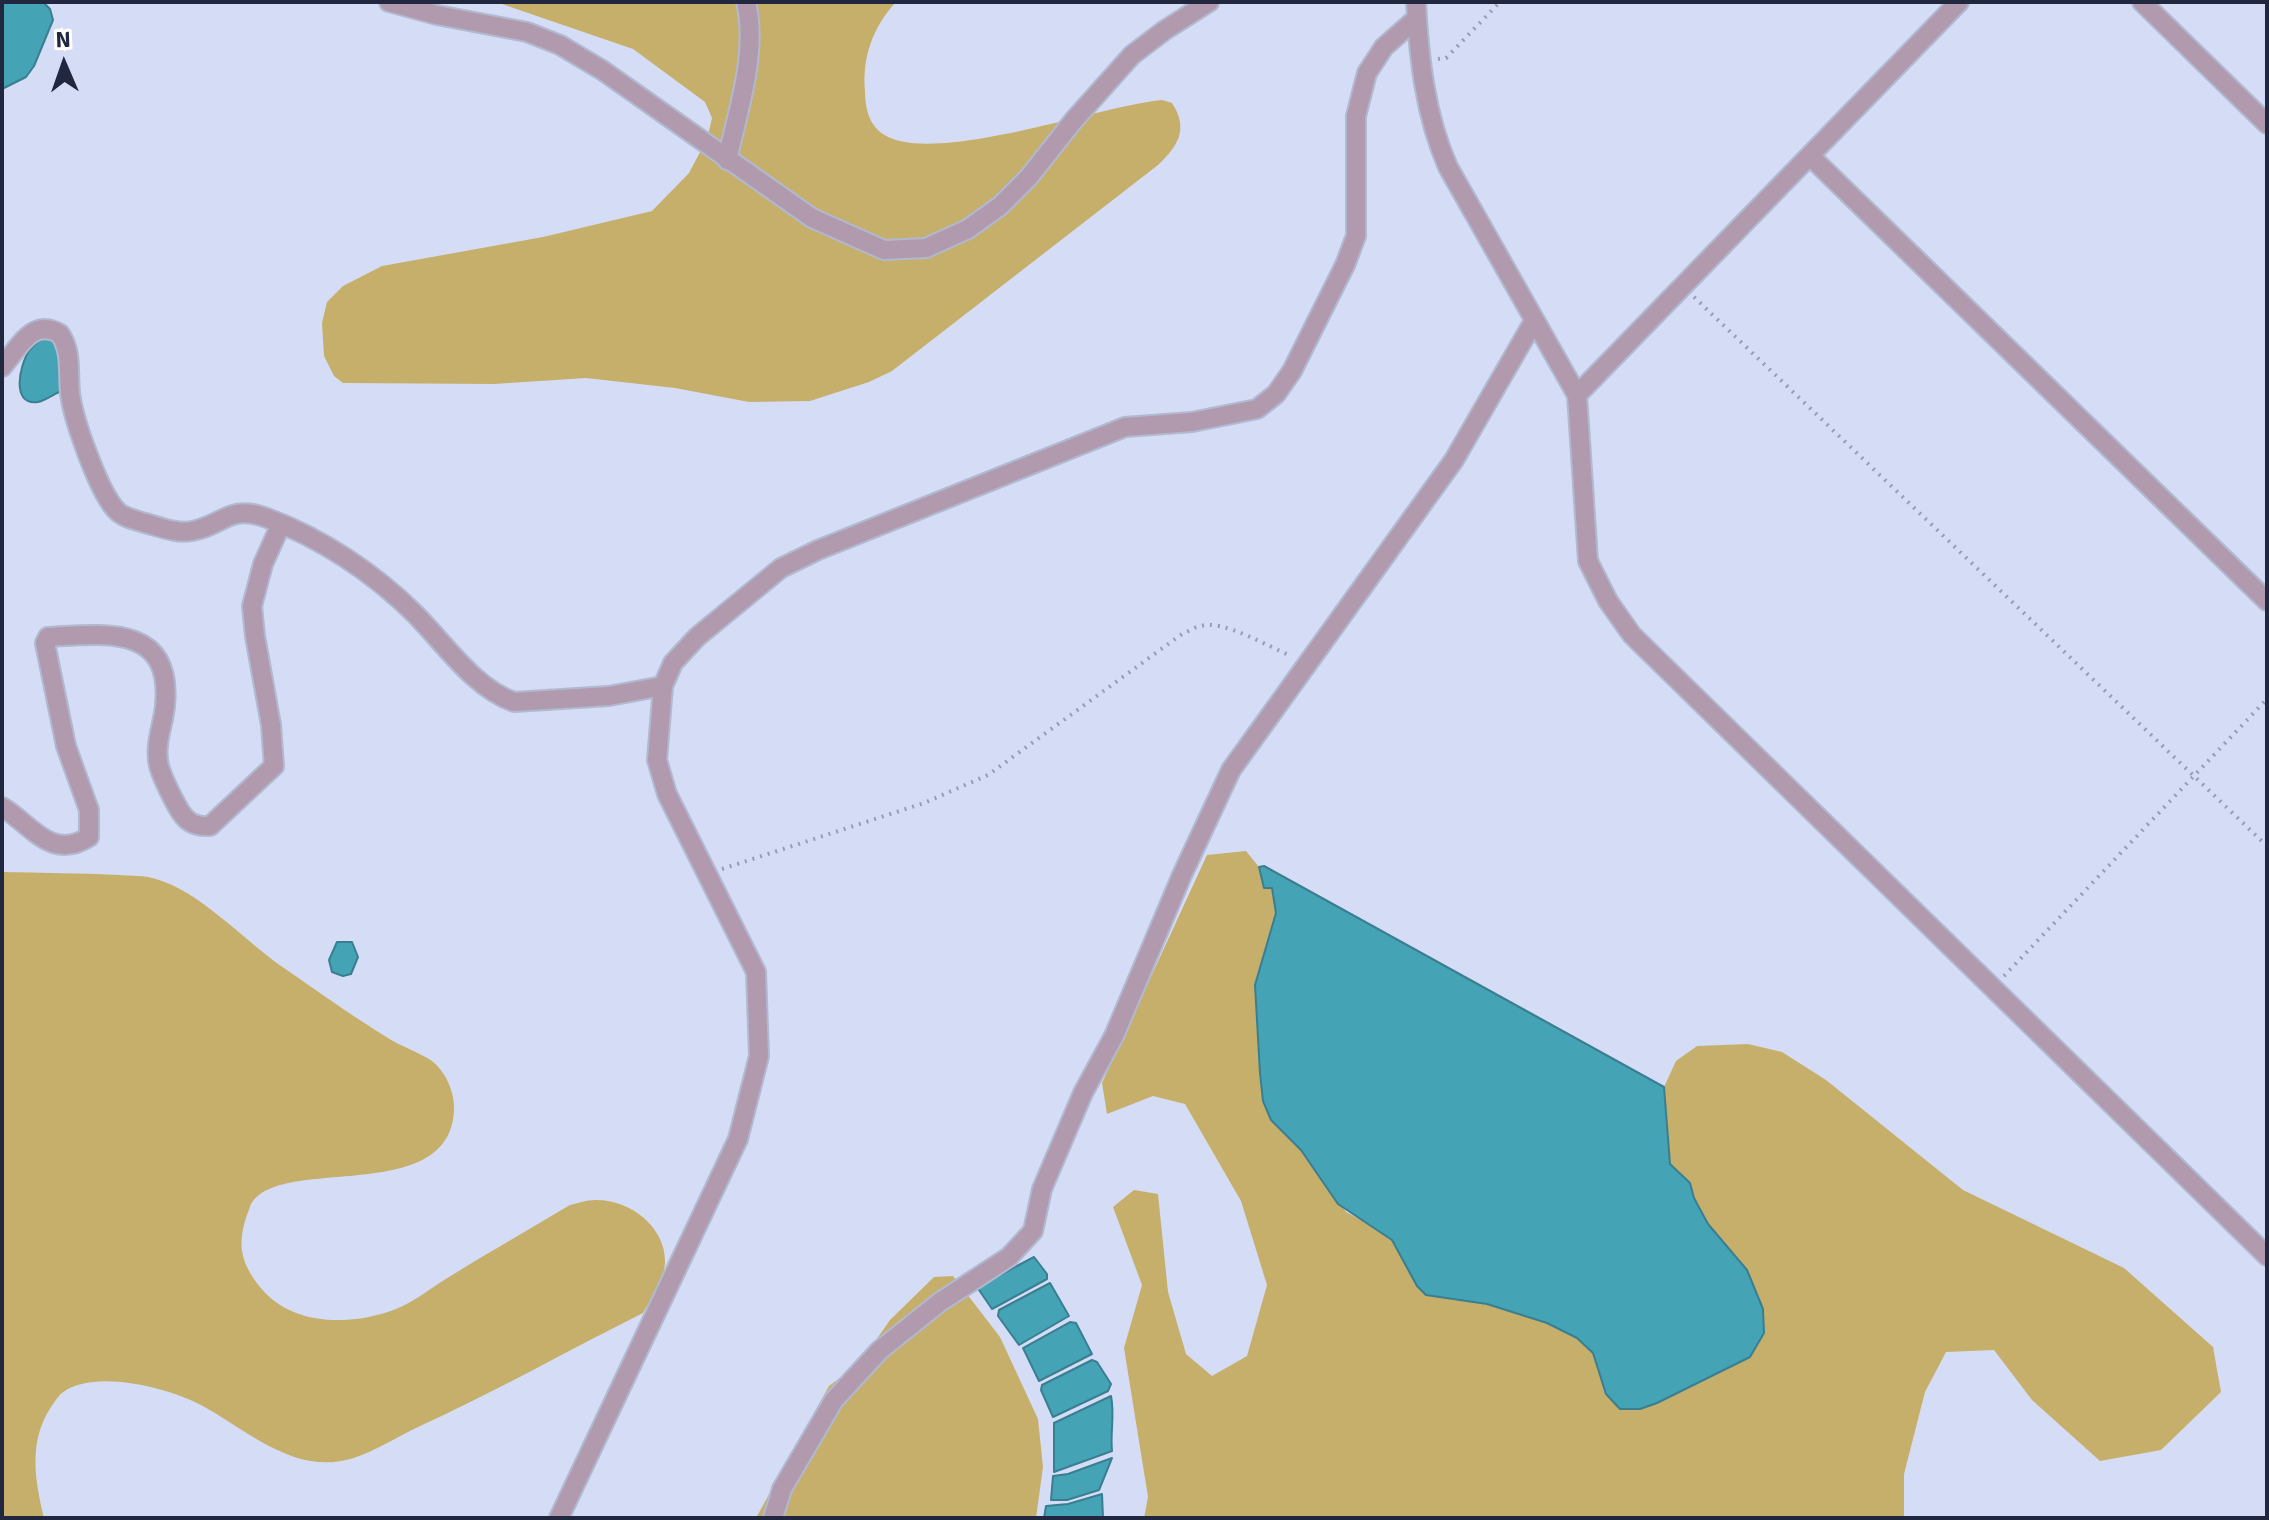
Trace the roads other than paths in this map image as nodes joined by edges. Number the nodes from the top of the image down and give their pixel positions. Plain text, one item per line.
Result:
1 (389, 2) edge
2 (746, 2) edge
3 (1209, 2) edge
4 (1959, 2) edge
5 (2142, 2) edge
6 (1417, 10) edge
7 (2267, 124) edge
8 (1810, 156) junction
9 (727, 160) junction
10 (1534, 321) junction
11 (2, 367) edge
12 (1577, 395) junction
13 (281, 524) junction
14 (2267, 601) edge
15 (663, 686) junction
16 (2, 807) edge
17 (2267, 1256) edge
18 (559, 1518) edge
19 (773, 1518) edge

1 - 9 street
2 - 9 street
3 - 9 street
4 - 8 street
5 - 7 street
6 - 10 street
6 - 15 street
8 - 12 street
8 - 14 street
10 - 12 street
10 - 19 street
11 - 13 street
12 - 17 street
13 - 15 street
13 - 16 street
15 - 18 street

